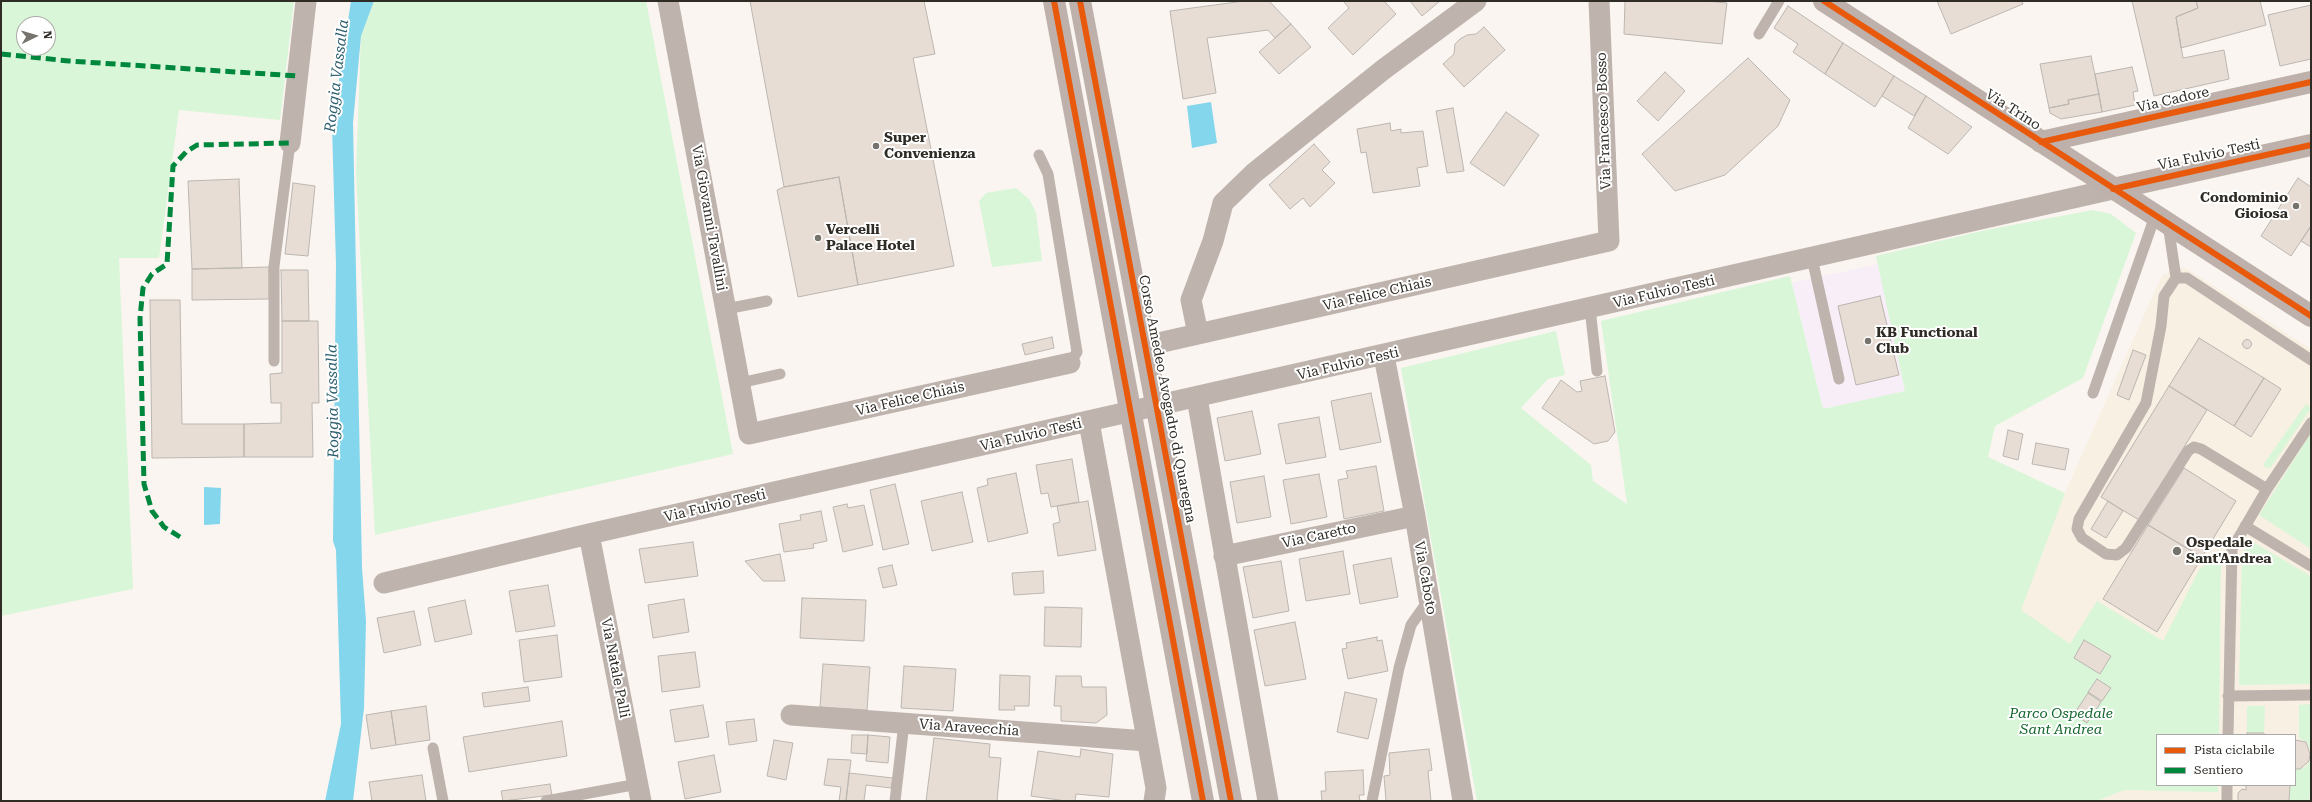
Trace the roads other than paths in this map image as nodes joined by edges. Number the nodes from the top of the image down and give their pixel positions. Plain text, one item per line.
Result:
1 (306, 1) edge
2 (668, 1) edge
3 (1054, 1) edge
4 (1080, 1) edge
5 (1476, 1) edge
6 (1600, 1) edge
7 (1779, 1) edge
8 (1824, 1) edge
9 (1759, 34) dead end
10 (2311, 82) edge
11 (2041, 142) junction
12 (290, 143) joint
13 (2311, 145) edge
14 (1039, 155) dead end
15 (2113, 189) junction
16 (2162, 220) junction
17 (1609, 241) joint
18 (1812, 258) junction
19 (2176, 278) junction
20 (767, 301) dead end
21 (1590, 308) junction
22 (726, 309) junction
23 (2311, 316) edge
24 (1198, 334) junction
25 (1145, 346) junction
26 (1384, 356) junction
27 (2311, 360) edge
28 (274, 361) dead end
29 (1070, 363) joint
30 (1597, 370) dead end
31 (780, 374) dead end
32 (1839, 379) dead end
33 (740, 383) junction
34 (2093, 392) dead end
35 (1197, 398) junction
36 (1157, 406) junction
37 (1130, 412) junction
38 (1089, 422) junction
39 (2311, 423) edge
40 (749, 434) joint
41 (2267, 489) junction
42 (1415, 516) junction
43 (2246, 526) junction
44 (589, 534) junction
45 (1224, 556) junction
46 (2311, 566) edge
47 (384, 583) dead end
48 (1430, 604) junction
49 (2311, 694) edge
50 (2228, 696) junction
51 (791, 714) dead end
52 (904, 723) junction
53 (2228, 734) edge
54 (1147, 741) junction
55 (433, 748) dead end
56 (2227, 786) edge
57 (640, 793) edge
58 (443, 801) edge
59 (546, 801) edge
60 (895, 801) edge
61 (1154, 801) edge
62 (1203, 801) edge
63 (1231, 801) edge
64 (1268, 801) edge
65 (1372, 801) edge
66 (1463, 801) edge
67 (2227, 801) edge

1 - 12 street
2 - 22 street, Via Giovanni Tavallini
3 - 37 main road
4 - 25 main road, Corso Amedeo Avogadro di Quaregna
5 - 24 street
6 - 17 street, Via Francesco Bosso
7 - 9 lane
8 - 11 main road, Via Trino
10 - 11 main road, Via Cadore
11 - 15 main road, Via Trino
12 - 28 lane
13 - 15 main road, Via Fulvio Testi
14 - 29 lane
15 - 16 main road, Via Trino
15 - 18 street, Via Fulvio Testi
16 - 19 lane
16 - 23 main road, Via Trino
16 - 34 lane
17 - 24 street, Via Felice Chiais
18 - 21 street, Via Fulvio Testi
18 - 32 lane
19 - 27 lane
19 - 41 lane
20 - 22 lane
21 - 26 street, Via Fulvio Testi
21 - 30 lane
22 - 33 street, Via Giovanni Tavallini
24 - 25 street, Via Felice Chiais
25 - 36 main road, Corso Amedeo Avogadro di Quaregna
26 - 35 street, Via Fulvio Testi
26 - 42 street, Via Caboto
29 - 40 street, Via Felice Chiais
31 - 33 lane
33 - 40 street, Via Giovanni Tavallini
35 - 36 street, Via Fulvio Testi
35 - 45 street, Corso Amedeo Avogadro di Quaregna
36 - 37 street, Via Fulvio Testi
36 - 63 main road, Corso Amedeo Avogadro di Quaregna
37 - 38 street, Via Fulvio Testi
37 - 62 main road
38 - 44 street, Via Fulvio Testi
38 - 54 street
39 - 41 lane
41 - 43 lane
42 - 45 street, Via Caretto
42 - 48 street, Via Caboto
43 - 46 lane
43 - 50 lane
44 - 47 street, Via Fulvio Testi
44 - 57 street, Via Natale Palli
45 - 64 street, Corso Amedeo Avogadro di Quaregna
48 - 65 lane
48 - 66 street, Via Caboto
49 - 50 lane
50 - 53 lane
51 - 52 street, Via Aravecchia
52 - 54 street, Via Aravecchia
52 - 60 lane
54 - 61 street
55 - 58 lane
56 - 67 lane
57 - 59 lane

